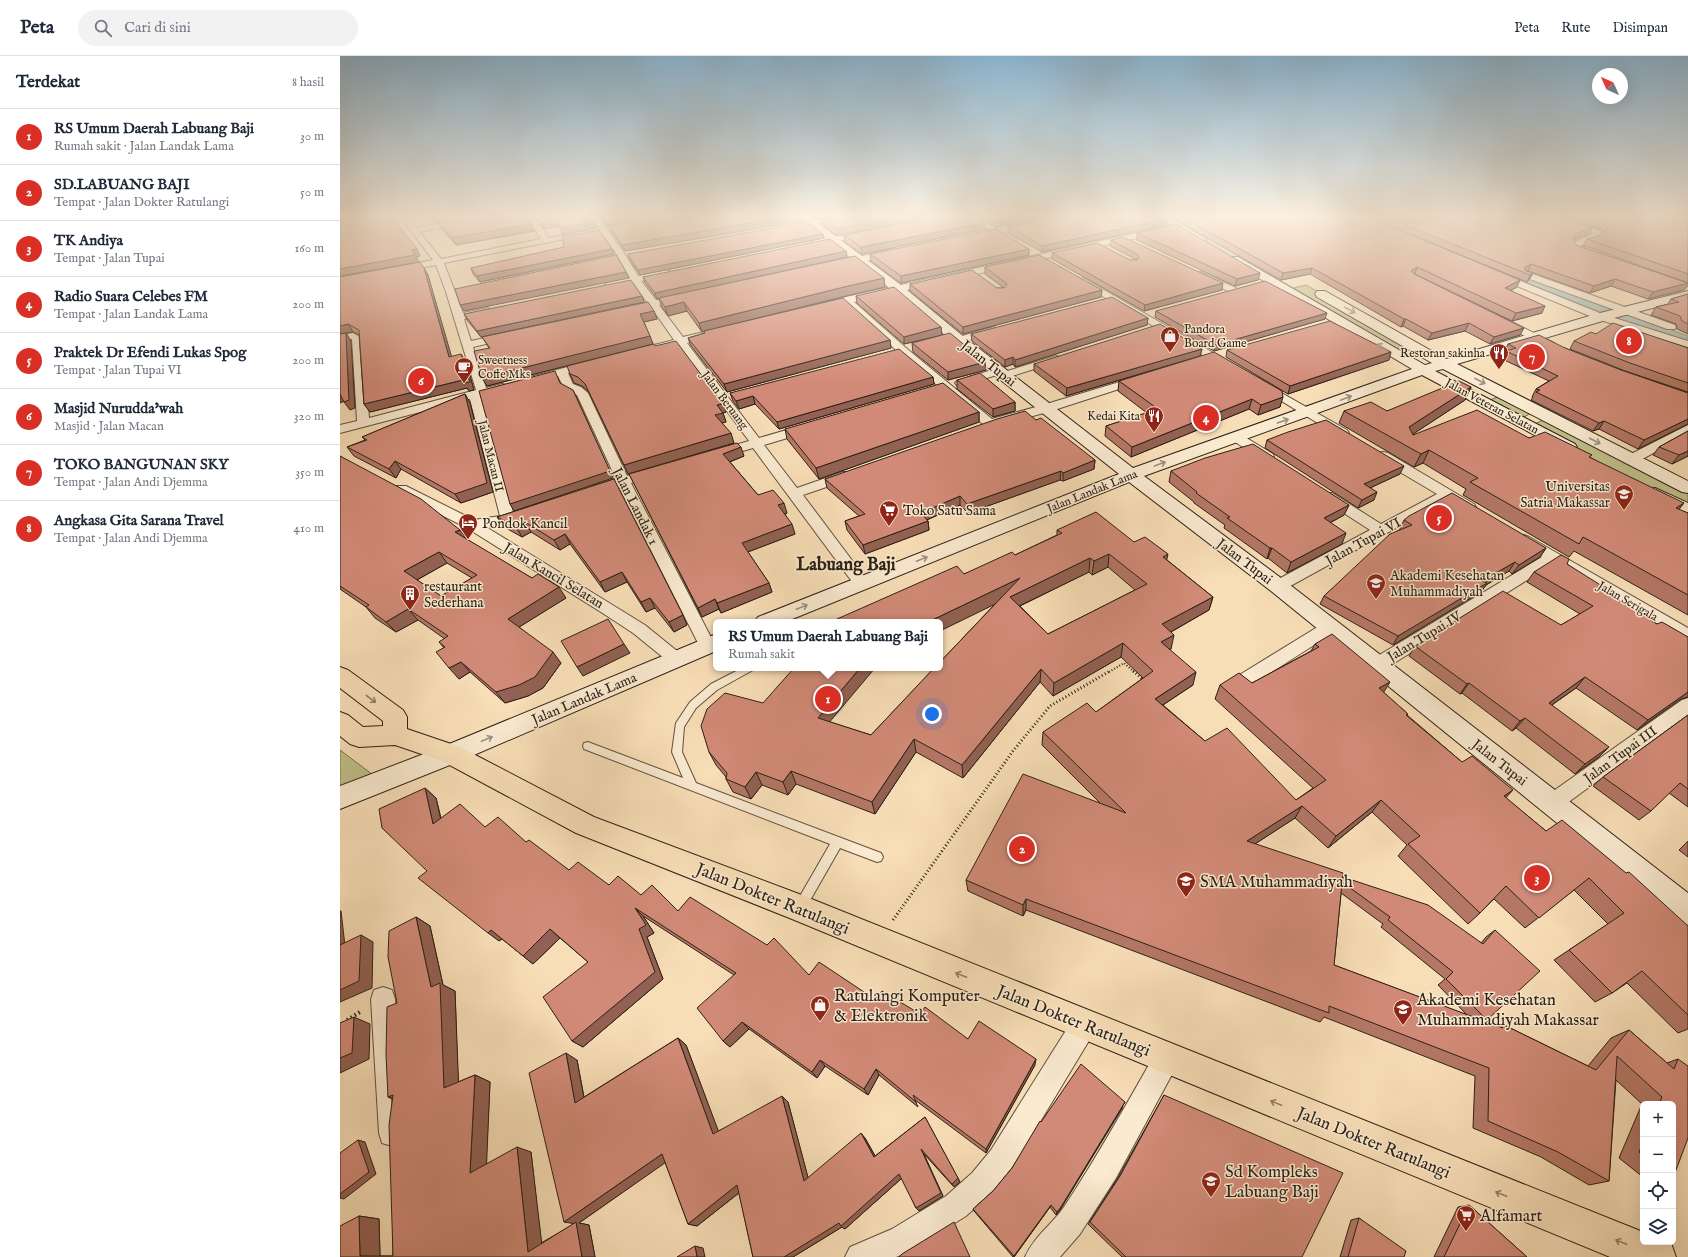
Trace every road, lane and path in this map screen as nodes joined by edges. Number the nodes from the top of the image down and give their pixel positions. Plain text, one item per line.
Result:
1 (444, 271) edge
2 (631, 271) edge
3 (875, 271) edge
4 (973, 271) joint
5 (1192, 271) edge
6 (1252, 271) edge
7 (1516, 271) edge
8 (674, 272) edge
9 (1490, 272) edge
10 (1073, 276) edge
11 (636, 280) junction
12 (985, 280) edge
13 (597, 288) edge
14 (897, 288) junction
15 (1313, 289) dead end
16 (1219, 294) edge
17 (1688, 295) edge
18 (690, 296) edge
19 (1112, 299) junction
20 (846, 300) junction
21 (1097, 303) edge
22 (653, 304) junction
23 (816, 307) edge
24 (497, 309) edge
25 (1623, 311) junction
26 (614, 312) edge
27 (1155, 313) dead end
28 (1143, 316) junction
29 (1494, 316) edge
30 (1603, 316) junction
31 (459, 317) junction
32 (1338, 321) junction
33 (1323, 325) edge
34 (1005, 328) edge
35 (725, 330) edge
36 (1681, 330) edge
37 (514, 335) edge
38 (1536, 337) junction
39 (340, 338) edge
40 (951, 339) junction
41 (680, 341) junction
42 (1688, 344) edge
43 (467, 345) junction
44 (917, 346) edge
45 (1558, 349) edge
46 (643, 350) edge
47 (902, 350) junction
48 (1227, 352) edge
49 (887, 354) edge
50 (1065, 356) edge
51 (1212, 357) junction
52 (1196, 361) edge
53 (599, 362) edge
54 (1445, 364) junction
55 (1423, 370) junction
56 (562, 371) junction
57 (1238, 371) edge
58 (1002, 373) junction
59 (1152, 375) edge
60 (1251, 379) edge
61 (526, 381) edge
62 (511, 384) edge
63 (945, 387) junction
64 (932, 391) edge
65 (478, 393) junction
66 (1047, 408) junction
67 (1309, 412) junction
68 (363, 423) junction
69 (993, 423) junction
70 (818, 425) edge
71 (340, 429) edge
72 (1688, 429) edge
73 (975, 430) edge
74 (1236, 437) junction
75 (1355, 440) edge
76 (757, 443) junction
77 (1375, 451) edge
78 (1583, 454) edge
79 (705, 458) edge
80 (1632, 459) junction
81 (1281, 466) edge
82 (668, 468) edge
83 (860, 471) edge
84 (1131, 475) junction
85 (623, 481) junction
86 (388, 482) edge
87 (1643, 486) edge
88 (1688, 488) edge
89 (1318, 490) edge
90 (793, 494) junction
91 (1447, 494) junction
92 (580, 495) edge
93 (537, 510) edge
94 (1688, 510) edge
95 (1480, 514) edge
96 (508, 519) junction
97 (472, 525) junction
98 (1381, 531) junction
99 (1513, 533) edge
100 (1553, 557) junction
101 (862, 583) junction
102 (1278, 586) junction
103 (773, 619) edge
104 (1330, 627) junction
105 (1688, 636) edge
106 (712, 644) edge
107 (676, 659) junction
108 (1377, 665) junction
109 (744, 671) edge
110 (340, 676) edge
111 (1247, 679) edge
112 (1146, 682) edge
113 (1688, 706) edge
114 (340, 722) edge
115 (395, 735) junction
116 (588, 746) dead end
117 (451, 754) junction
118 (692, 786) junction
119 (340, 798) edge
120 (1552, 803) junction
121 (838, 842) junction
122 (877, 857) dead end
123 (799, 908) junction
124 (1688, 911) edge
125 (878, 940) junction
126 (383, 999) dead end
127 (1084, 1025) junction
128 (1166, 1058) junction
129 (392, 1156) edge
130 (860, 1257) edge
131 (1040, 1257) edge
132 (1657, 1257) edge

1 - 31 street, Jalan Macan II
2 - 11 street, Jalan Beruang
3 - 14 main road, Jalan Tupai
4 - 12 street
4 - 14 street
5 - 16 street
6 - 32 main road, Jalan Veteran Selatan
7 - 25 street
8 - 11 street
9 - 30 street
10 - 19 street
11 - 13 street
11 - 22 street, Jalan Beruang
14 - 20 street
14 - 40 main road, Jalan Tupai
15 -> 54 main road, Jalan Veteran Selatan
17 - 25 main road
18 - 22 street
19 - 21 street
19 - 28 street
20 - 23 street
20 - 47 street
22 - 26 street
22 - 41 street, Jalan Beruang
24 - 31 street
25 - 30 main road
25 - 36 street
27 - 28 street
28 - 51 street
29 - 38 street
30 - 38 main road
30 - 42 street
31 - 43 street, Jalan Macan II
32 - 33 street
55 -> 32 main road, Jalan Veteran Selatan
34 - 40 street
35 - 41 street
37 - 43 street
38 - 45 street
38 - 54 main road
39 - 68 street
40 - 58 main road, Jalan Tupai
41 - 46 street
41 - 76 street, Jalan Beruang
43 - 65 street, Jalan Macan II
44 - 47 street
47 - 49 street
47 - 63 street
48 - 51 street
50 - 58 street
51 - 52 street
51 - 57 street
53 - 56 street
54 - 55 main road, Jalan Veteran Selatan
54 -> 80 main road, Jalan Veteran Selatan
67 -> 55 main road, Jalan Landak Lama
55 - 78 main road, Jalan Veteran Selatan
56 - 61 street
56 - 85 street, Jalan Landak 1
58 - 63 street
58 - 66 main road, Jalan Tupai
59 - 66 street
60 - 67 street
62 - 65 street
63 - 64 street
63 - 69 street
65 - 68 street
65 - 96 street, Jalan Macan II
66 - 69 street
66 - 84 main road, Jalan Tupai
74 -> 67 main road, Jalan Landak Lama
67 - 75 street
68 - 71 street
69 - 73 street
70 - 76 street
72 - 80 street
74 - 81 street
84 -> 74 main road, Jalan Landak Lama
76 - 79 street
76 - 90 street, Jalan Beruang
77 - 91 street
80 - 88 main road, Jalan Veteran Selatan
82 - 85 street
83 - 90 street
101 -> 84 main road, Jalan Landak Lama
84 - 102 main road, Jalan Tupai
85 - 92 street
85 - 106 street, Jalan Landak 1
86 - 97 street, Jalan Kancil Selatan
87 - 94 main road
89 - 98 street
90 - 101 street, Jalan Beruang
91 - 95 street
91 - 98 street, Jalan Tupai VI
93 - 96 street
96 - 97 street
97 - 107 street, Jalan Kancil Selatan
98 - 102 street, Jalan Tupai VI
99 - 100 street, Jalan Serigala
100 - 105 street, Jalan Serigala
100 - 108 street, Jalan Tupai IV
103 -> 101 main road, Jalan Landak Lama
102 - 104 main road, Jalan Tupai
104 - 108 main road, Jalan Tupai
104 - 111 street
106 - 107 main road, Jalan Landak Lama
117 -> 107 main road, Jalan Landak Lama
108 - 120 main road, Jalan Tupai
109 - 118 lane
110 -> 115 main road
112 - 125 path
113 - 120 street, Jalan Tupai III
114 - 115 main road
115 - 117 main road, Jalan Dokter Ratulangi
116 - 118 lane
117 - 119 main road, Jalan Landak Lama
117 - 123 main road, Jalan Dokter Ratulangi
118 - 121 lane
120 - 124 main road, Jalan Tupai
121 - 122 lane
121 - 123 lane
123 - 125 main road, Jalan Dokter Ratulangi
127 -> 125 main road, Jalan Dokter Ratulangi
126 - 129 street
127 - 128 main road, Jalan Dokter Ratulangi
127 - 130 street
128 - 131 street
132 -> 128 main road, Jalan Dokter Ratulangi

